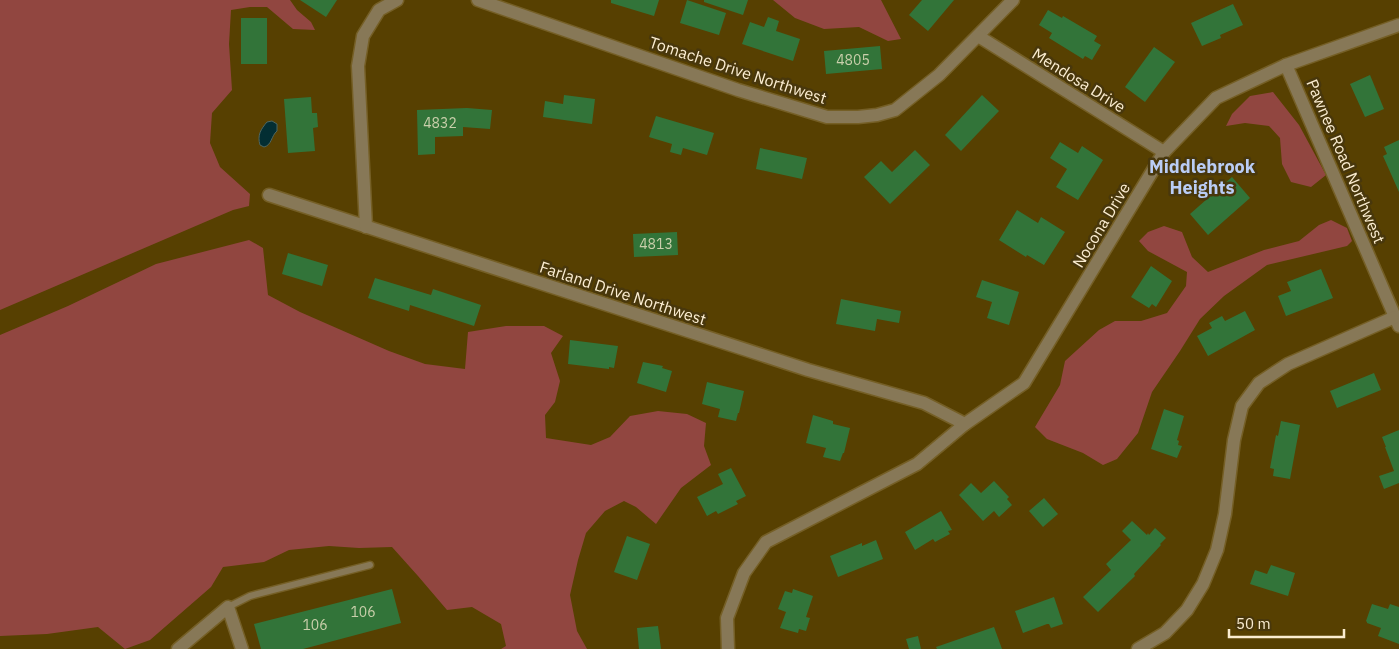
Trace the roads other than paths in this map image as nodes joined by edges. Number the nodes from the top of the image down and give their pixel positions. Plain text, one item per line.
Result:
1 (397, 0) edge
2 (478, 0) edge
3 (1013, 0) edge
4 (1399, 25) edge
5 (978, 36) junction
6 (1286, 65) junction
7 (1164, 152) junction
8 (270, 195) dead end
9 (366, 227) junction
10 (1397, 322) edge
11 (965, 424) junction
12 (370, 566) dead end
13 (228, 607) junction
14 (178, 649) edge
15 (242, 649) edge
16 (728, 649) edge
17 (1138, 649) edge

1 - 9 street
2 - 5 street, Tomache Drive Northwest
3 - 5 street, Tomache Drive Northwest
4 - 6 street, Nocona Drive
5 - 7 street, Mendosa Drive
6 - 7 street, Nocona Drive
6 - 10 street, Pawnee Road Northwest
7 - 11 street, Nocona Drive
8 - 9 street, Farland Drive Northwest
9 - 11 street, Farland Drive Northwest
10 - 17 street
11 - 16 street, Nocona Drive
12 - 13 lane
13 - 14 street
13 - 15 street

